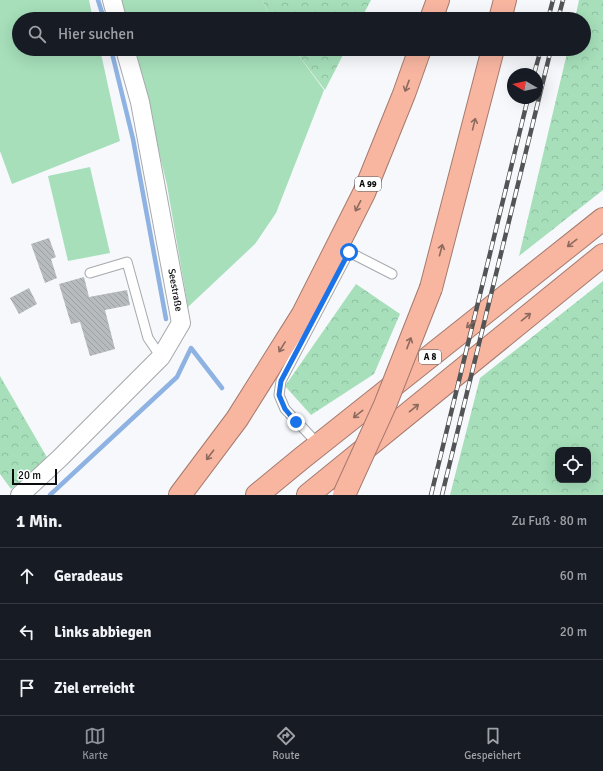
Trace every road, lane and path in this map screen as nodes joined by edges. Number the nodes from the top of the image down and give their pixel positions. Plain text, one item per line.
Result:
1 (112, 0) edge
2 (438, 0) edge
3 (505, 0) edge
4 (115, 12) edge
5 (434, 12) edge
6 (502, 12) edge
7 (127, 56) edge
8 (418, 56) edge
9 (491, 56) edge
10 (603, 219) edge
11 (603, 255) edge
12 (90, 274) dead end
13 (392, 274) dead end
14 (161, 357) junction
15 (318, 445) junction
16 (20, 495) edge
17 (180, 495) edge
18 (257, 495) edge
19 (308, 495) edge
20 (344, 495) edge

1 - 4 street
2 - 5 highway
3 - 6 highway
7 - 14 street, Seestraße
8 -> 17 highway, A 99
20 -> 9 highway, bridge
10 -> 15 highway, A 8
19 -> 11 highway
12 - 14 lane
13 - 15 lane
14 - 16 street, Seestraße
15 - 18 highway, A 8

